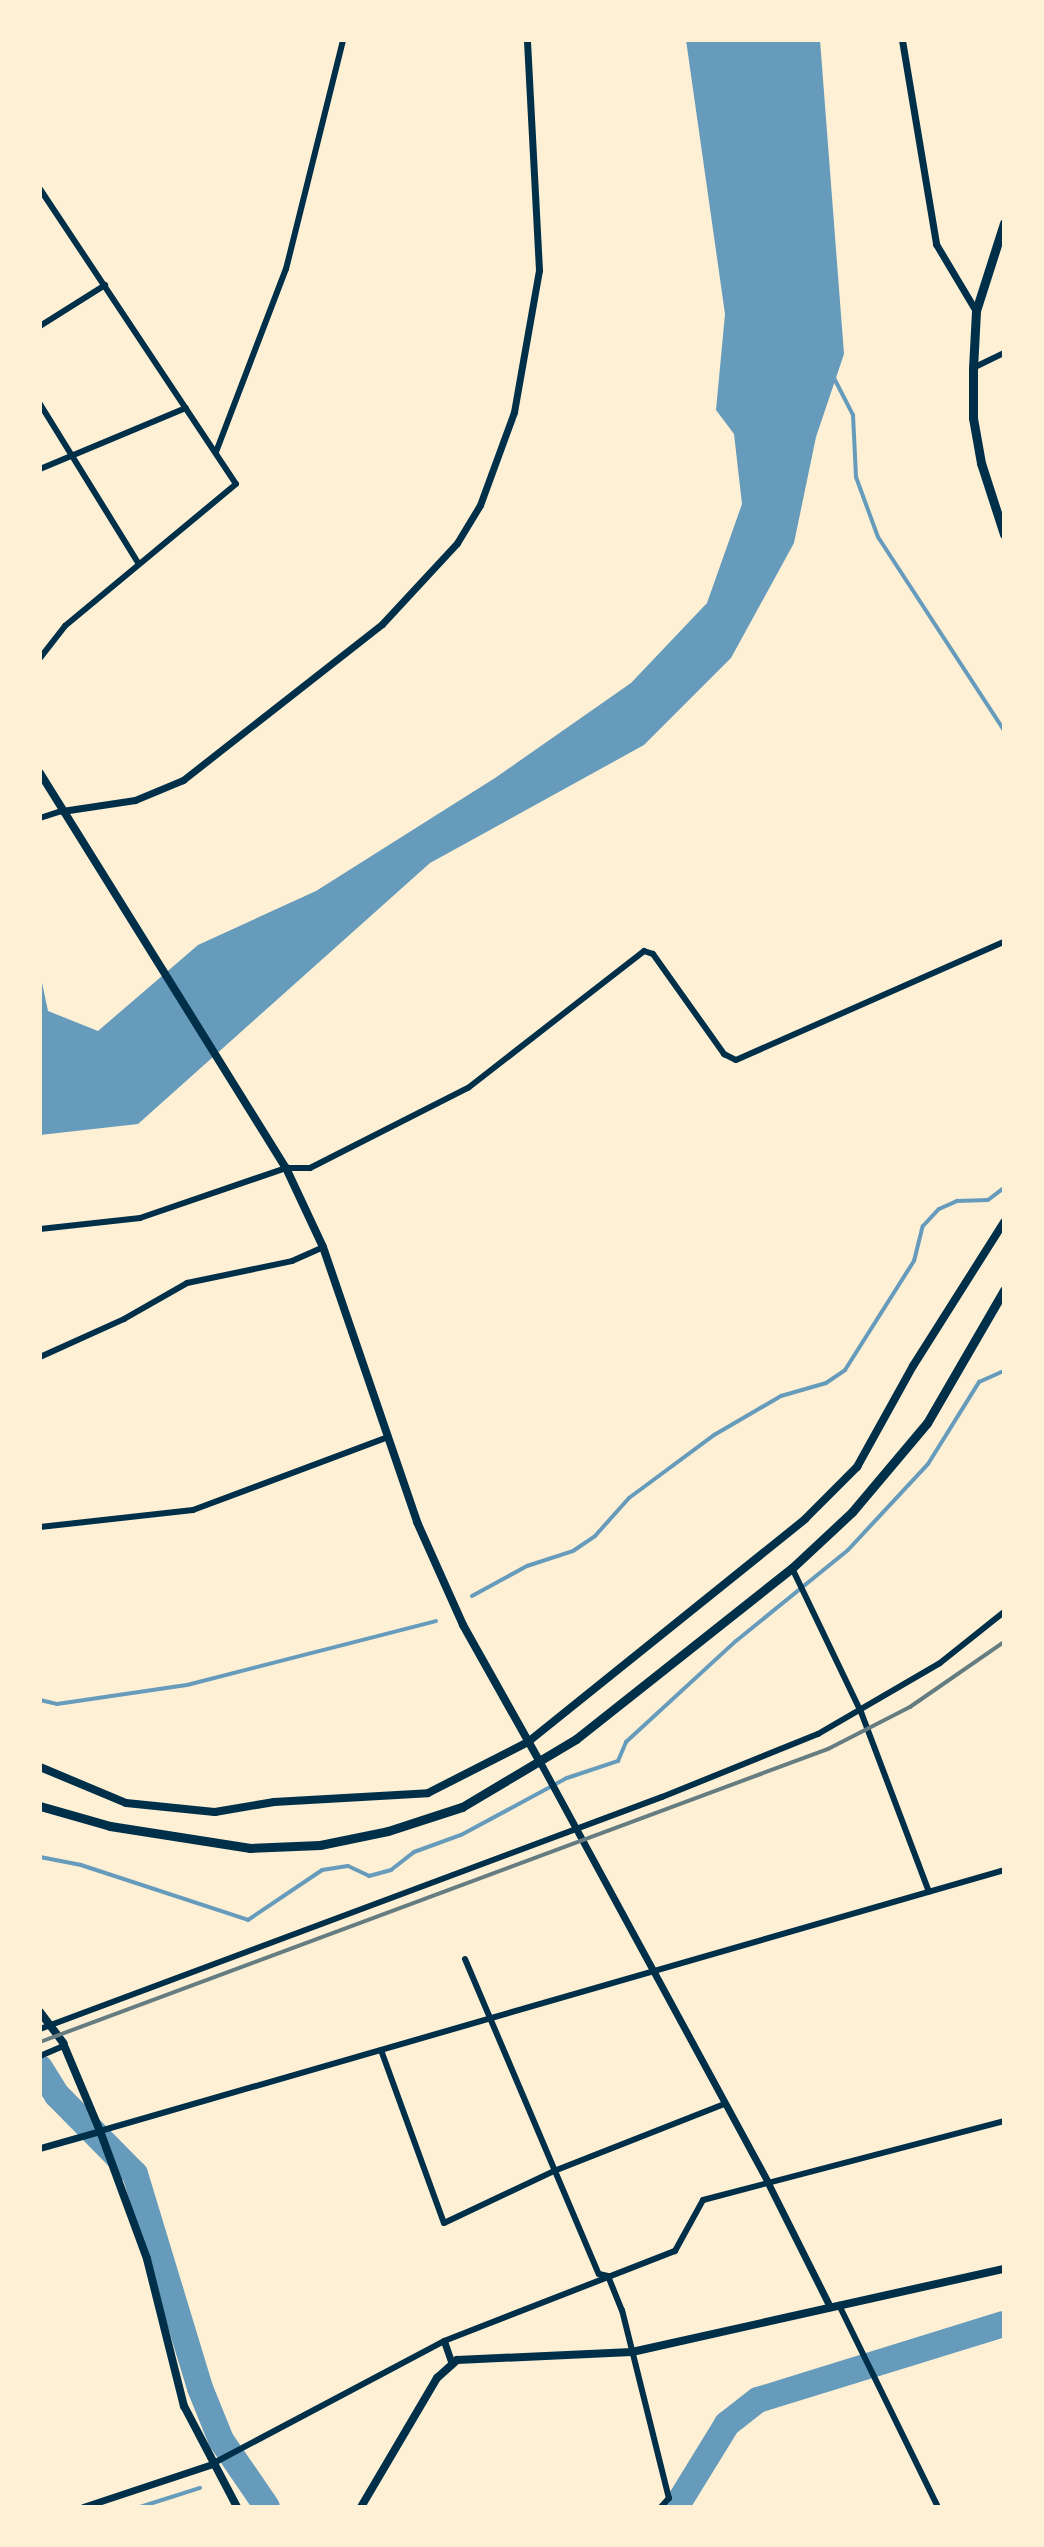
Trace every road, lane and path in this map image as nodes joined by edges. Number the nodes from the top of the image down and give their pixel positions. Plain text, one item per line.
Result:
1 (343, 40) edge
2 (527, 40) edge
3 (902, 40) edge
4 (40, 189) edge
5 (1004, 223) edge
6 (105, 285) junction
7 (976, 311) junction
8 (40, 326) edge
9 (1004, 353) edge
10 (973, 368) junction
11 (40, 404) edge
12 (186, 408) junction
13 (216, 452) junction
14 (74, 453) junction
15 (40, 469) edge
16 (1004, 534) edge
17 (139, 564) junction
18 (40, 658) edge
19 (40, 773) edge
20 (62, 811) junction
21 (40, 818) edge
22 (1004, 942) edge
23 (286, 1168) junction
24 (1004, 1222) edge
25 (40, 1229) edge
26 (323, 1247) junction
27 (1004, 1290) edge
28 (40, 1357) edge
29 (388, 1437) junction
30 (40, 1527) edge
31 (792, 1568) junction
32 (1004, 1612) edge
33 (861, 1712) junction
34 (528, 1742) junction
35 (541, 1764) junction
36 (40, 1767) edge
37 (40, 1806) edge
38 (575, 1829) junction
39 (1004, 1870) edge
40 (929, 1892) junction
41 (465, 1959) dead end
42 (651, 1973) junction
43 (40, 2012) edge
44 (489, 2019) junction
45 (53, 2024) junction
46 (40, 2029) edge
47 (64, 2046) junction
48 (381, 2050) junction
49 (40, 2056) edge
50 (724, 2104) junction
51 (1004, 2121) edge
52 (100, 2131) junction
53 (40, 2148) edge
54 (554, 2171) junction
55 (767, 2181) junction
56 (1004, 2269) edge
57 (608, 2276) junction
58 (834, 2306) junction
59 (444, 2341) junction
60 (632, 2352) junction
61 (452, 2364) junction
62 (215, 2463) junction
63 (83, 2507) edge
64 (237, 2507) edge
65 (361, 2507) edge
66 (661, 2507) edge
67 (938, 2507) edge

1 - 13 street
2 - 20 street
3 - 7 street
4 - 6 street
5 - 7 highway
6 - 8 street
6 - 12 street
7 - 10 highway
9 - 10 street
10 - 16 highway
11 - 14 street
12 - 13 street
12 - 14 street
13 - 17 street
14 - 15 street
14 - 17 street
17 - 18 street
19 - 20 main road
20 - 21 street
20 - 23 main road
22 - 23 street
23 - 25 street
23 - 26 main road
24 - 34 main road
26 - 28 street
26 - 29 main road
27 - 31 highway
29 - 30 street
29 - 34 main road
31 - 33 street
31 - 35 highway
32 - 33 street
33 - 38 street
33 - 40 street
34 - 35 main road
34 - 36 main road
35 - 37 highway
35 - 38 street
38 - 42 street
38 - 45 street
39 - 40 street
40 - 42 street
41 - 44 street
42 - 44 street
42 - 50 street
43 - 45 main road
44 - 48 street
44 - 54 street
45 - 46 street
45 - 47 main road
47 - 49 street
47 - 52 main road
48 - 52 street
48 - 54 street
50 - 54 street
50 - 55 street
51 - 55 street
52 - 53 street
52 - 62 main road
54 - 57 street
55 - 57 street
55 - 58 street
56 - 58 main road
57 - 59 street
57 - 60 street
58 - 60 main road
58 - 67 street
59 - 61 street
59 - 62 street
60 - 61 main road
60 - 66 street
61 - 65 main road
62 - 63 street
62 - 64 main road

